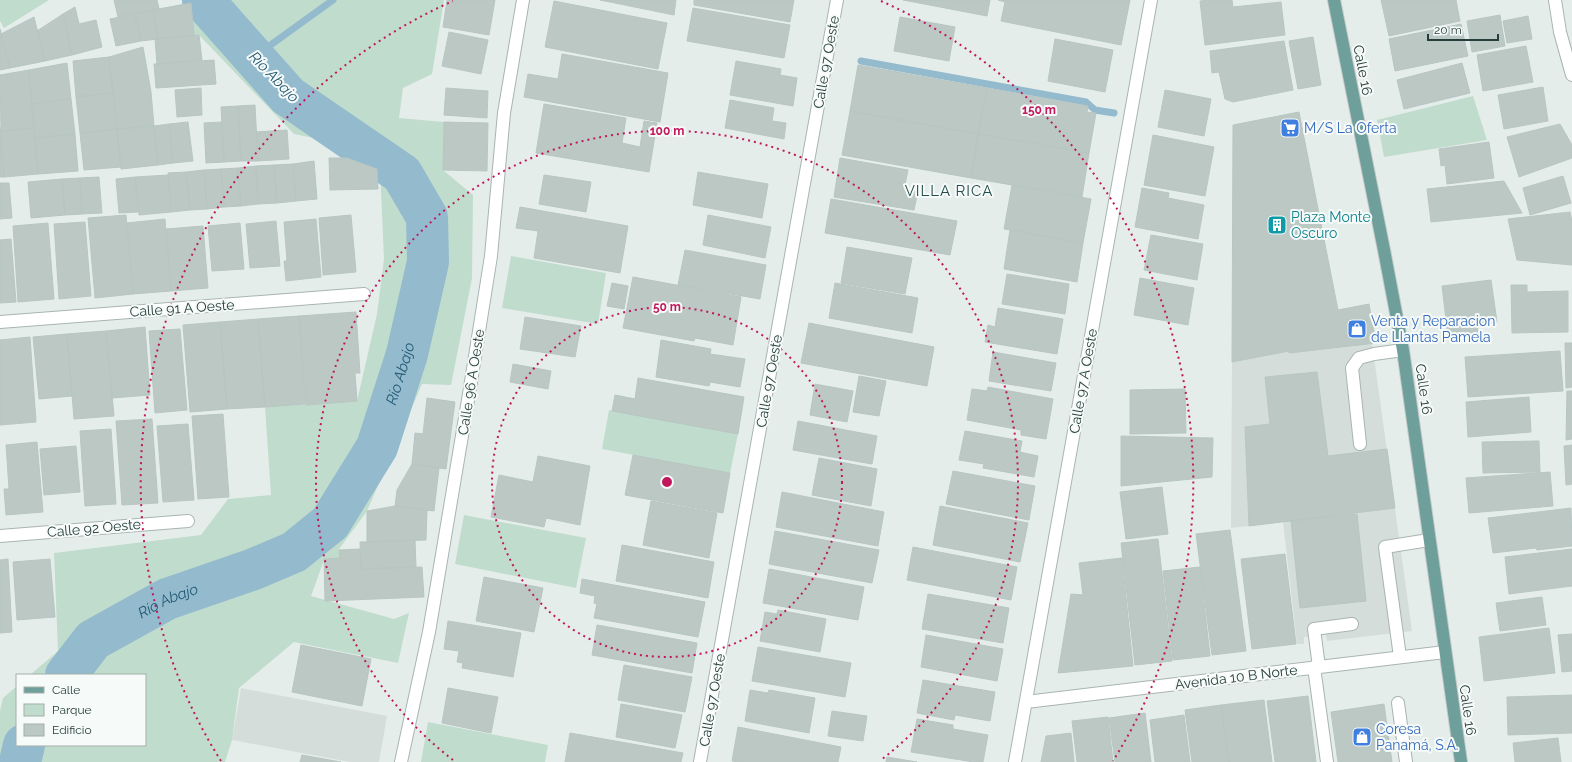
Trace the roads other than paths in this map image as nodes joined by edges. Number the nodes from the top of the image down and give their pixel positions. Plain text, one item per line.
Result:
1 (523, 0) edge
2 (837, 0) edge
3 (1151, 0) edge
4 (1334, 0) edge
5 (1555, 0) edge
6 (1572, 75) edge
7 (364, 294) dead end
8 (0, 322) edge
9 (1403, 350) junction
10 (1360, 444) dead end
11 (188, 521) dead end
12 (0, 536) edge
13 (1430, 540) junction
14 (1352, 624) dead end
15 (1445, 652) junction
16 (1400, 657) junction
17 (1317, 667) junction
18 (1026, 702) junction
19 (1398, 703) dead end
20 (400, 762) edge
21 (700, 762) edge
22 (1015, 762) edge
23 (1327, 762) edge
24 (1406, 762) edge
25 (1461, 762) edge

1 - 20 street, Calle 96 A Oeste
2 - 21 street, Calle 97 Oeste
3 - 18 street, Calle 97 A Oeste
4 - 9 main road, Calle 16
5 - 6 street
7 - 8 street, Calle 91 A Oeste
9 - 10 street
9 - 13 main road, Calle 16
11 - 12 street, Calle 92 Oeste
13 - 15 main road, Calle 16
13 - 16 street
14 - 17 street
15 - 16 street, Avenida 10 B Norte
15 - 25 main road, Calle 16
16 - 17 street, Avenida 10 B Norte
17 - 18 street, Avenida 10 B Norte
17 - 23 street
18 - 22 street, Calle 97 A Oeste
19 - 24 street

